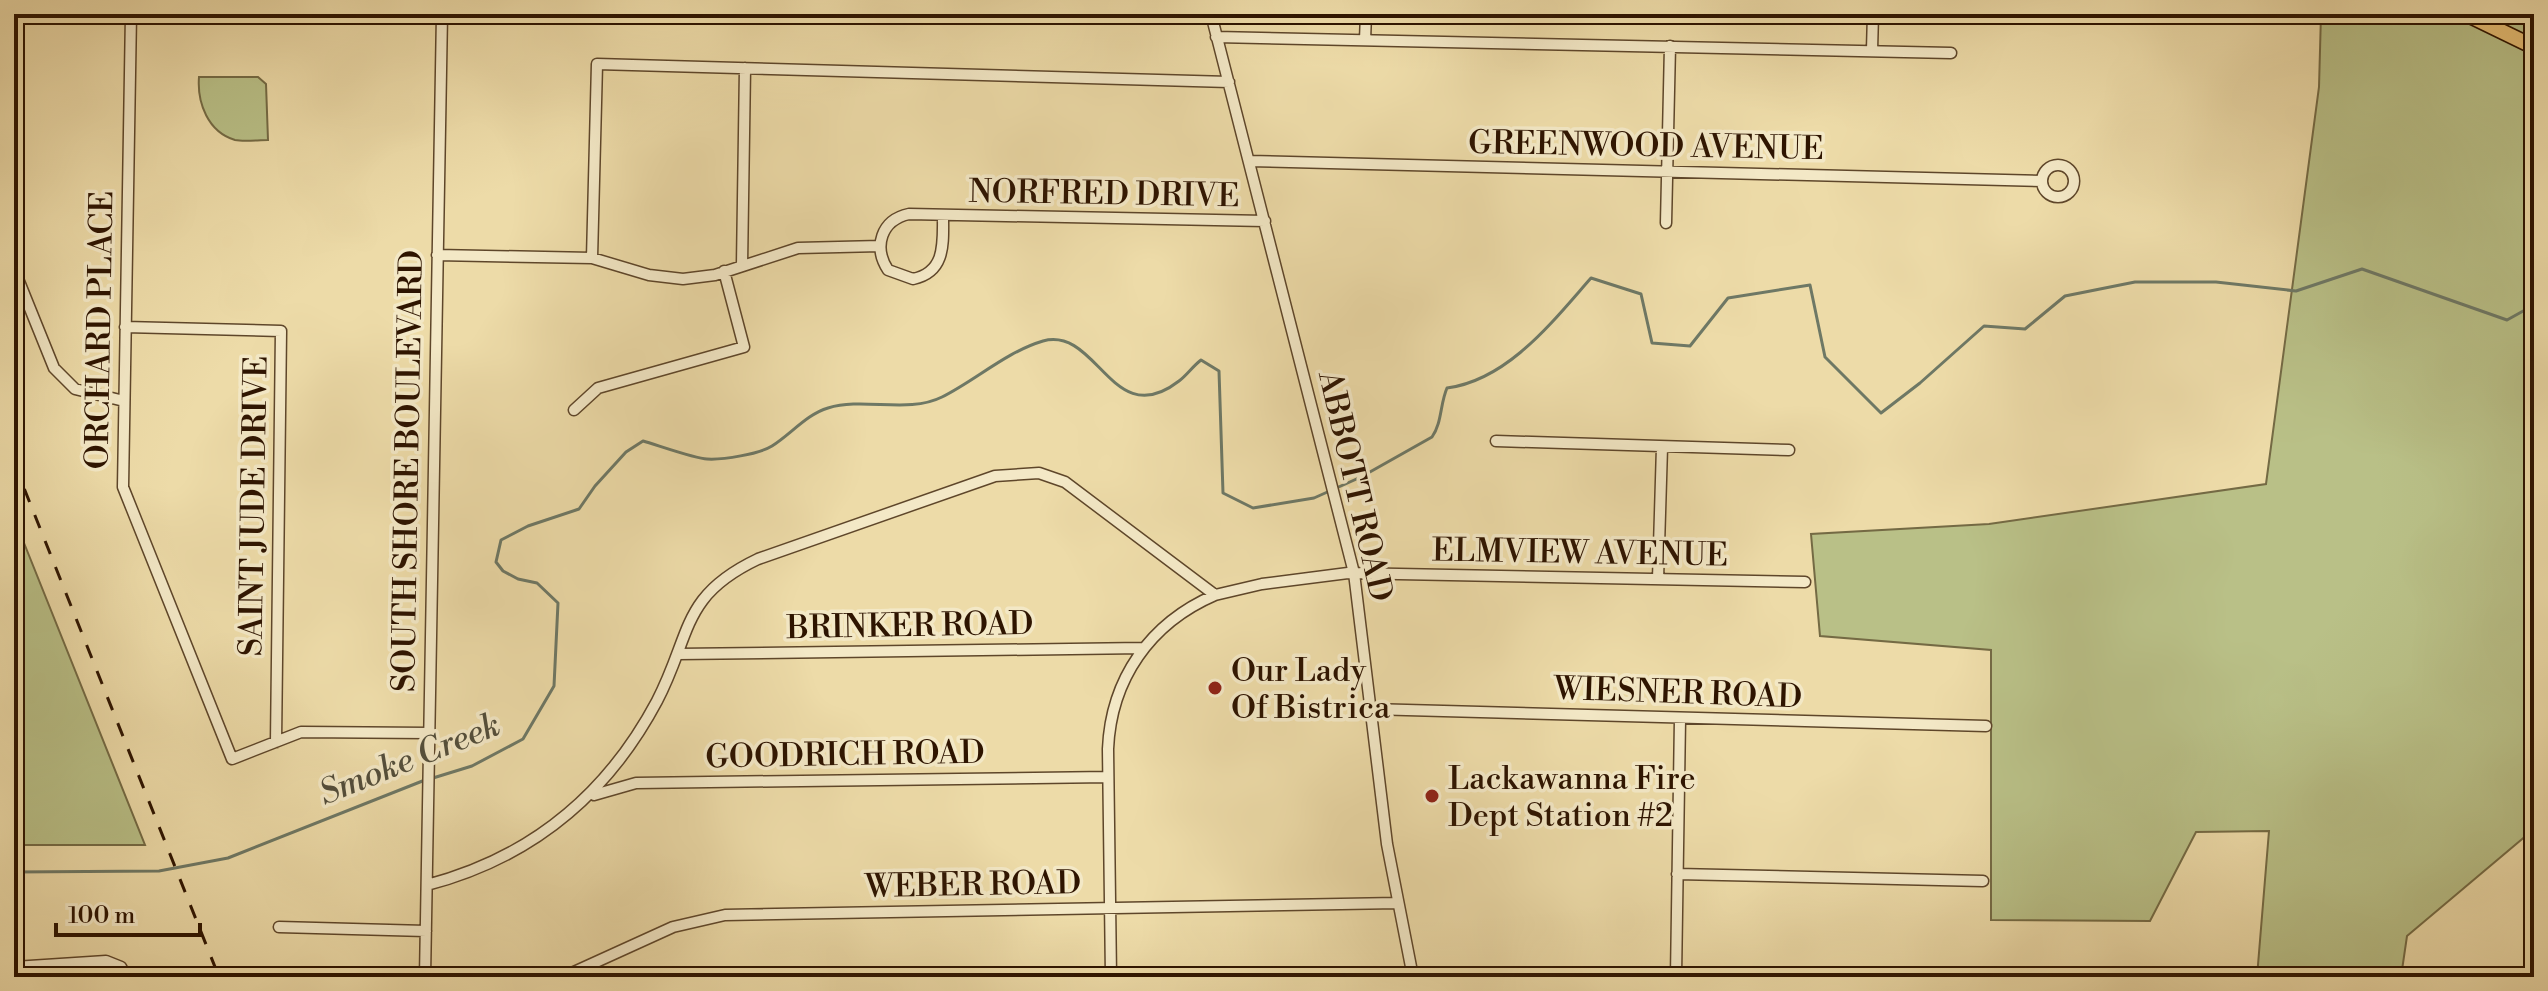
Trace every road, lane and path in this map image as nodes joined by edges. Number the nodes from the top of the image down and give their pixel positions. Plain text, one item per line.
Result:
1 (131, 14) edge
2 (442, 14) edge
3 (1211, 14) edge
4 (1366, 14) edge
5 (1873, 14) edge
6 (2466, 14) edge
7 (1216, 37) junction
8 (1365, 40) junction
9 (1670, 46) junction
10 (2534, 47) edge
11 (1872, 50) junction
12 (1951, 53) dead end
13 (745, 68) junction
14 (1229, 82) junction
15 (1249, 161) junction
16 (1667, 172) junction
17 (2042, 181) dead end
18 (943, 216) junction
19 (1265, 221) junction
20 (1666, 223) dead end
21 (880, 246) junction
22 (437, 255) junction
23 (592, 258) junction
24 (742, 265) junction
25 (14, 269) edge
26 (724, 271) junction
27 (125, 327) junction
28 (124, 401) junction
29 (574, 410) dead end
30 (1496, 441) dead end
31 (1662, 447) junction
32 (1789, 450) dead end
33 (1354, 573) junction
34 (1658, 579) junction
35 (1805, 582) dead end
36 (1215, 595) junction
37 (1143, 648) junction
38 (678, 654) junction
39 (1370, 709) junction
40 (1680, 719) junction
41 (1986, 726) dead end
42 (429, 733) junction
43 (276, 742) junction
44 (1108, 777) junction
45 (586, 801) junction
46 (1677, 874) junction
47 (1983, 881) dead end
48 (427, 885) junction
49 (1397, 903) junction
50 (1110, 907) junction
51 (279, 927) dead end
52 (426, 931) junction
53 (14, 967) edge
54 (126, 977) edge
55 (425, 977) edge
56 (563, 977) edge
57 (1111, 977) edge
58 (1413, 977) edge
59 (1676, 977) edge

1 - 27 street, ORCHARD PLACE
2 - 22 street, SOUTH SHORE BOULEVARD
3 - 7 street, ABBOTT ROAD
4 - 8 street
5 - 11 street
6 - 10 highway
7 - 8 street
7 - 14 street, ABBOTT ROAD
8 - 9 street
9 - 11 street
9 - 16 street
11 - 12 street
13 - 14 street
13 - 23 street
13 - 24 street
14 - 15 street, ABBOTT ROAD
15 - 16 street, GREENWOOD AVENUE
15 - 19 street, ABBOTT ROAD
16 - 17 street, GREENWOOD AVENUE
16 - 20 street
18 - 19 street, NORFRED DRIVE
18 - 21 street, NORFRED DRIVE
18 - 21 street, NORFRED DRIVE
19 - 33 street, ABBOTT ROAD
21 - 24 street
22 - 23 street
22 - 42 street, SOUTH SHORE BOULEVARD
23 - 26 street
24 - 26 street
25 - 28 street
26 - 29 street
27 - 28 street, ORCHARD PLACE
27 - 43 street, SAINT JUDE DRIVE
28 - 43 street, ORCHARD PLACE
30 - 31 street
31 - 32 street
31 - 34 street
33 - 34 street, ELMVIEW AVENUE
33 - 36 street, ELMVIEW AVENUE
33 - 39 street, ABBOTT ROAD
34 - 35 street, ELMVIEW AVENUE
36 - 37 street, ELMVIEW AVENUE
36 - 38 street
37 - 38 street, BRINKER ROAD
37 - 44 street, ELMVIEW AVENUE
38 - 45 street
39 - 40 street, WIESNER ROAD
39 - 49 street, ABBOTT ROAD
40 - 41 street, WIESNER ROAD
40 - 46 street
42 - 43 street, ORCHARD PLACE
42 - 48 street, SOUTH SHORE BOULEVARD
44 - 45 street, GOODRICH ROAD
44 - 50 street, ELMVIEW AVENUE
45 - 48 street
46 - 47 street
46 - 59 street
48 - 52 street, SOUTH SHORE BOULEVARD
49 - 50 street, WEBER ROAD
49 - 58 street, ABBOTT ROAD
50 - 56 street, WEBER ROAD
50 - 57 street, ELMVIEW AVENUE
51 - 52 street
52 - 55 street, SOUTH SHORE BOULEVARD
53 - 54 street

